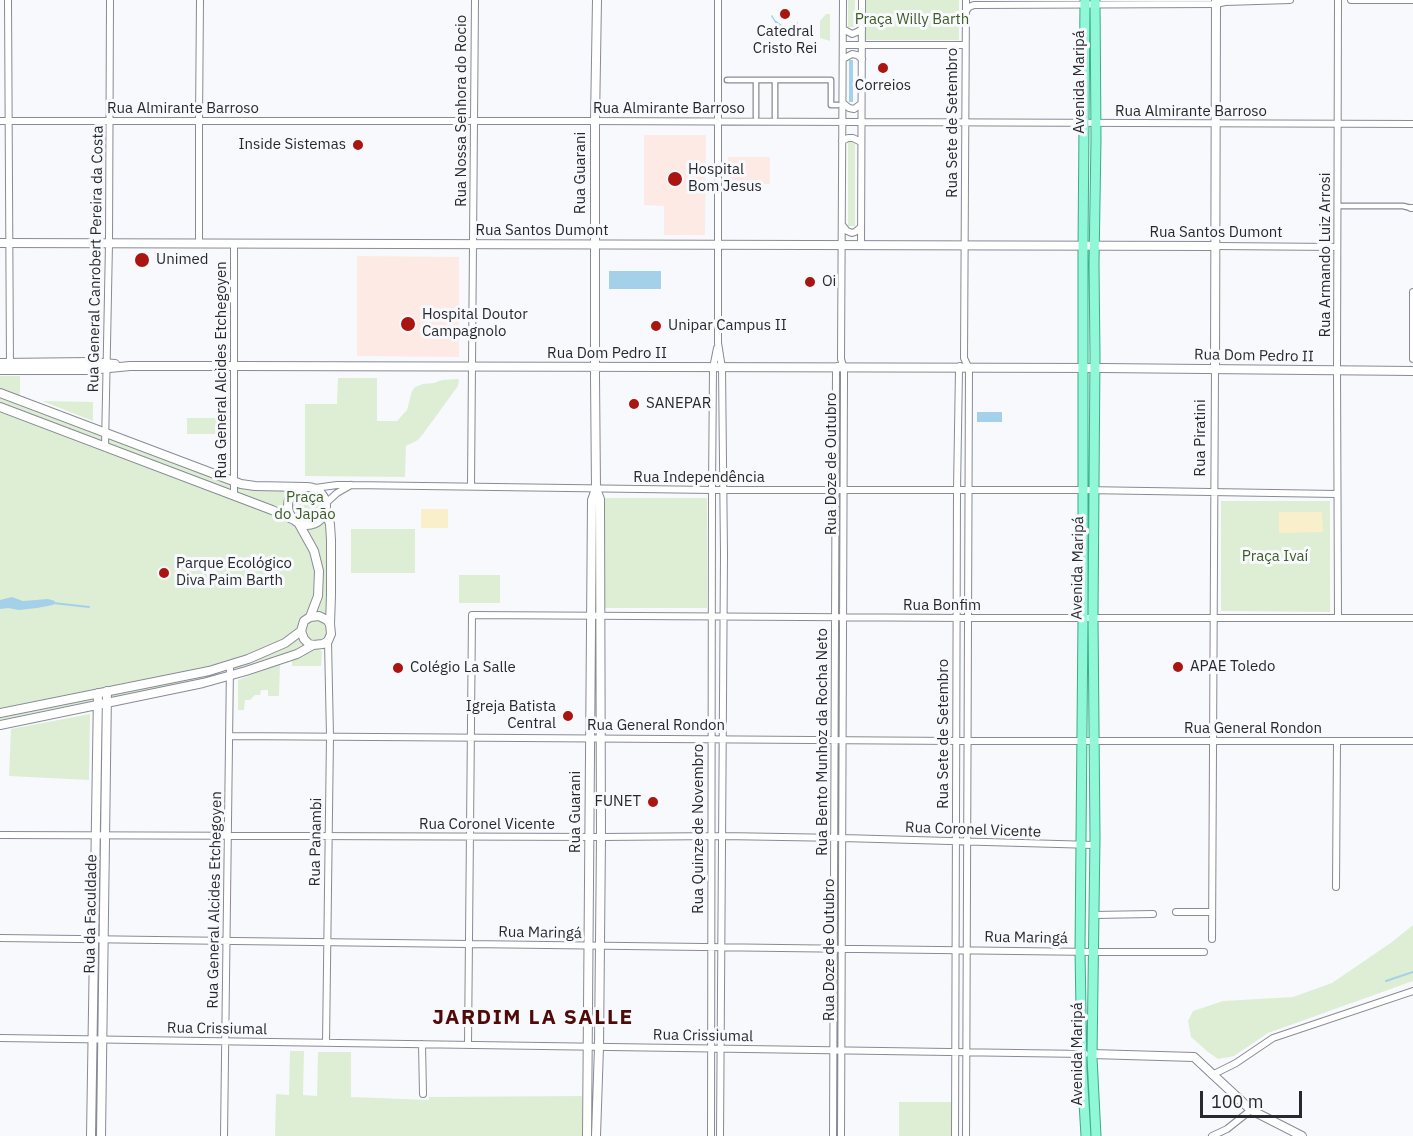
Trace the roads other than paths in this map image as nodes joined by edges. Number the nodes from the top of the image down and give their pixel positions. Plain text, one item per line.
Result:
1 (8, 0) edge
2 (110, 0) edge
3 (200, 0) edge
4 (475, 0) edge
5 (597, 0) edge
6 (718, 0) edge
7 (843, 0) edge
8 (861, 0) edge
9 (966, 0) edge
10 (1290, 0) edge
11 (1338, 0) edge
12 (1351, 0) edge
13 (1413, 0) edge
14 (1067, 2) edge
15 (1085, 2) edge
16 (1095, 2) edge
17 (1111, 2) edge
18 (1198, 2) edge
19 (1219, 2) edge
20 (978, 3) edge
21 (965, 12) junction
22 (1090, 21) junction
23 (861, 28) junction
24 (843, 29) junction
25 (843, 45) junction
26 (965, 45) junction
27 (861, 46) junction
28 (843, 59) junction
29 (861, 59) junction
30 (727, 80) dead end
31 (756, 80) junction
32 (775, 80) junction
33 (840, 104) junction
34 (861, 104) junction
35 (1084, 107) junction
36 (1095, 109) junction
37 (756, 117) dead end
38 (775, 117) dead end
39 (0, 121) edge
40 (8, 121) junction
41 (109, 121) junction
42 (199, 121) junction
43 (474, 121) junction
44 (595, 121) junction
45 (718, 122) junction
46 (843, 122) junction
47 (861, 122) junction
48 (965, 123) junction
49 (1084, 123) junction
50 (1095, 123) junction
51 (1216, 124) junction
52 (1339, 124) junction
53 (1413, 124) edge
54 (1084, 140) junction
55 (1096, 140) junction
56 (842, 141) junction
57 (861, 142) junction
58 (1338, 206) junction
59 (1412, 208) edge
60 (842, 225) junction
61 (861, 226) junction
62 (1083, 229) junction
63 (1095, 232) junction
64 (4, 243) edge
65 (109, 243) junction
66 (199, 244) junction
67 (234, 244) junction
68 (473, 245) junction
69 (594, 245) junction
70 (718, 245) junction
71 (842, 245) junction
72 (861, 246) junction
73 (965, 246) junction
74 (1215, 246) junction
75 (1083, 247) junction
76 (1095, 247) junction
77 (1337, 247) junction
78 (1083, 263) junction
79 (1094, 264) junction
80 (1413, 292) edge
81 (718, 343) junction
82 (1083, 352) junction
83 (1095, 356) junction
84 (964, 358) junction
85 (1413, 359) edge
86 (0, 363) edge
87 (10, 366) junction
88 (107, 366) junction
89 (233, 366) junction
90 (472, 366) junction
91 (595, 367) junction
92 (713, 368) junction
93 (722, 368) junction
94 (1083, 368) junction
95 (840, 369) junction
96 (959, 369) junction
97 (969, 369) junction
98 (1095, 369) junction
99 (1215, 369) junction
100 (0, 370) edge
101 (1337, 370) junction
102 (1413, 371) edge
103 (0, 393) edge
104 (0, 407) edge
105 (106, 434) junction
106 (105, 447) junction
107 (1083, 477) junction
108 (1095, 477) junction
109 (234, 482) junction
110 (351, 485) junction
111 (471, 486) junction
112 (305, 487) junction
113 (315, 488) junction
114 (596, 489) junction
115 (712, 490) junction
116 (723, 490) junction
117 (836, 490) junction
118 (844, 490) junction
119 (957, 490) junction
120 (968, 490) junction
121 (1083, 490) junction
122 (1094, 491) junction
123 (1214, 492) junction
124 (1337, 494) junction
125 (234, 495) junction
126 (326, 507) junction
127 (1083, 511) junction
128 (1094, 513) junction
129 (296, 522) junction
130 (590, 616) junction
131 (600, 616) junction
132 (712, 616) junction
133 (724, 616) junction
134 (310, 617) junction
135 (835, 617) junction
136 (843, 617) junction
137 (1088, 617) junction
138 (1213, 617) junction
139 (957, 618) junction
140 (967, 618) junction
141 (1338, 618) junction
142 (1413, 618) edge
143 (330, 624) junction
144 (301, 631) junction
145 (327, 641) junction
146 (313, 645) junction
147 (230, 665) junction
148 (230, 676) junction
149 (107, 691) junction
150 (98, 693) junction
151 (106, 704) junction
152 (97, 705) junction
153 (0, 712) edge
154 (0, 725) edge
155 (229, 736) junction
156 (330, 736) junction
157 (471, 738) junction
158 (589, 738) junction
159 (600, 738) junction
160 (723, 738) junction
161 (711, 739) junction
162 (835, 740) junction
163 (843, 740) junction
164 (1082, 740) junction
165 (1094, 740) junction
166 (957, 741) junction
167 (967, 741) junction
168 (1213, 741) junction
169 (1337, 741) junction
170 (1413, 741) edge
171 (0, 835) edge
172 (96, 835) junction
173 (106, 836) junction
174 (228, 836) junction
175 (329, 836) junction
176 (723, 836) junction
177 (470, 837) junction
178 (590, 837) junction
179 (601, 837) junction
180 (711, 837) junction
181 (834, 838) junction
182 (842, 838) junction
183 (956, 841) junction
184 (967, 841) junction
185 (1081, 844) junction
186 (1094, 845) junction
187 (1336, 887) dead end
188 (1176, 912) dead end
189 (1212, 912) junction
190 (1154, 914) dead end
191 (1094, 915) junction
192 (0, 938) edge
193 (94, 939) junction
194 (104, 939) junction
195 (1212, 939) dead end
196 (226, 941) junction
197 (328, 942) junction
198 (468, 944) junction
199 (589, 945) junction
200 (599, 946) junction
201 (711, 946) junction
202 (721, 946) junction
203 (834, 948) junction
204 (842, 948) junction
205 (956, 950) junction
206 (966, 950) junction
207 (1080, 951) junction
208 (1094, 952) junction
209 (1204, 952) dead end
210 (1413, 991) edge
211 (0, 1038) edge
212 (93, 1039) junction
213 (103, 1039) junction
214 (225, 1041) junction
215 (326, 1043) junction
216 (422, 1044) junction
217 (468, 1045) junction
218 (589, 1046) junction
219 (599, 1047) junction
220 (711, 1048) junction
221 (721, 1048) junction
222 (834, 1050) junction
223 (842, 1050) junction
224 (955, 1052) junction
225 (967, 1052) junction
226 (1082, 1054) junction
227 (1092, 1054) junction
228 (1212, 1075) junction
229 (423, 1094) dead end
230 (1251, 1110) junction
231 (91, 1136) edge
232 (101, 1136) edge
233 (224, 1136) edge
234 (587, 1136) edge
235 (596, 1136) edge
236 (711, 1136) edge
237 (720, 1136) edge
238 (833, 1136) edge
239 (841, 1136) edge
240 (955, 1136) edge
241 (966, 1136) edge
242 (1086, 1136) edge
243 (1096, 1136) edge
244 (1212, 1136) edge
245 (1302, 1136) edge

1 - 40 street
2 - 41 street, Rua General Canrobert Pereira da Costa
3 - 42 street
4 - 43 street, Rua Nossa Senhora do Rocio
5 - 44 street, Rua Guarani
6 - 45 street, Rua Quinze de Novembro
7 - 24 street
8 - 23 street
9 - 21 street, Rua Sete de Setembro
10 - 19 street
11 - 52 street, Rua Armando Luiz Arrosi
12 - 13 street
14 - 15 street
14 - 20 street
15 - 16 street
15 - 22 main road, Avenida Maripá
16 - 17 street
16 - 22 main road, Avenida Maripá
17 - 18 street
18 - 19 street
19 - 51 street, Rua Piratini
20 - 21 street
21 - 26 street, Rua Sete de Setembro
22 - 35 main road, Avenida Maripá
22 - 36 main road, Avenida Maripá
23 - 24 street
23 - 27 street
24 - 25 street
25 - 27 street
25 - 28 street
26 - 27 street
26 - 48 street, Rua Sete de Setembro
27 - 29 street
28 - 29 street
28 - 33 street
29 - 34 street
30 - 31 street
31 - 32 street
31 - 37 street
32 - 33 street
32 - 38 street
33 - 34 street
33 - 46 street
34 - 47 street
35 - 36 main road
35 - 49 main road, Avenida Maripá
36 - 50 main road, Avenida Maripá
39 - 40 street, Rua Almirante Barroso
40 - 41 street, Rua Almirante Barroso
40 - 64 street
41 - 42 street, Rua Almirante Barroso
41 - 65 street, Rua General Canrobert Pereira da Costa
42 - 43 street, Rua Almirante Barroso
42 - 66 street
43 - 44 street, Rua Almirante Barroso
43 - 68 street, Rua Nossa Senhora do Rocio
44 - 45 street, Rua Almirante Barroso
44 - 69 street, Rua Guarani
45 - 46 street, Rua Almirante Barroso
45 - 70 street, Rua Quinze de Novembro
46 - 47 street, Rua Almirante Barroso
46 - 56 street
47 - 48 street, Rua Almirante Barroso
47 - 57 street
48 - 49 street, Rua Almirante Barroso
48 - 73 street, Rua Sete de Setembro
49 - 50 street, Rua Almirante Barroso
49 - 54 main road, Avenida Maripá
50 - 51 street, Rua Almirante Barroso
50 - 55 main road, Avenida Maripá
51 - 52 street, Rua Almirante Barroso
51 - 74 street, Rua Piratini
52 - 53 street, Rua Almirante Barroso
52 - 58 street, Rua Armando Luiz Arrosi
54 - 55 main road
54 - 62 main road, Avenida Maripá
55 - 63 main road, Avenida Maripá
56 - 57 street
56 - 60 street
57 - 61 street
58 - 59 street
58 - 77 street, Rua Armando Luiz Arrosi
60 - 61 street
60 - 71 street
61 - 72 street
62 - 63 main road
62 - 75 main road, Avenida Maripá
63 - 76 main road, Avenida Maripá
64 - 65 street, Rua Santos Dumont
64 - 87 street
65 - 66 street, Rua Santos Dumont
65 - 88 street, Rua General Canrobert Pereira da Costa
66 - 67 street, Rua Santos Dumont
67 - 68 street, Rua Santos Dumont
67 - 89 street, Rua General Alcides Etchegoyen
68 - 69 street, Rua Santos Dumont
68 - 90 street, Rua Nossa Senhora do Rocio
69 - 70 street, Rua Santos Dumont
69 - 91 street, Rua Guarani
70 - 71 street, Rua Santos Dumont
70 - 81 street, Rua Quinze de Novembro
71 - 72 street, Rua Santos Dumont
71 - 95 street, Rua Bento Munhoz da Rocha Neto
72 - 73 street, Rua Santos Dumont
73 - 75 street, Rua Santos Dumont
73 - 84 street, Rua Sete de Setembro
74 - 76 street, Rua Santos Dumont
74 - 77 street, Rua Santos Dumont
74 - 99 street, Rua Piratini
75 - 76 street, Rua Santos Dumont
75 - 78 main road, Avenida Maripá
76 - 79 main road, Avenida Maripá
77 - 101 street, Rua Armando Luiz Arrosi
78 - 79 main road
78 - 82 main road, Avenida Maripá
79 - 83 main road, Avenida Maripá
80 - 85 street
81 - 92 street, Rua Quinze de Novembro
81 - 93 street, Rua Quinze de Novembro
82 - 83 main road
82 - 94 main road, Avenida Maripá
83 - 98 main road, Avenida Maripá
84 - 96 street
84 - 97 street
86 - 87 street, Rua Dom Pedro II
87 - 88 street, Rua Dom Pedro II
87 - 100 street, Rua Dom Pedro II
88 - 89 street, Rua Dom Pedro II
88 - 105 street, Rua General Canrobert Pereira da Costa
89 - 90 street, Rua Dom Pedro II
89 - 109 street, Rua General Alcides Etchegoyen
90 - 91 street, Rua Dom Pedro II
90 - 111 street, Rua Nossa Senhora do Rocio
91 - 92 street, Rua Dom Pedro II
91 - 114 street, Rua Guarani
92 - 93 street, Rua Dom Pedro II
92 - 115 street, Rua Quinze de Novembro
93 - 95 street, Rua Dom Pedro II
93 - 116 street, Rua Quinze de Novembro
94 - 97 street, Rua Dom Pedro II
94 - 98 street, Rua Dom Pedro II
94 - 107 main road, Avenida Maripá
95 - 96 street, Rua Dom Pedro II
95 - 117 street, Rua Bento Munhoz da Rocha Neto
95 - 118 street, Rua Doze de Outubro
96 - 97 street, Rua Dom Pedro II
96 - 119 street, Rua Sete de Setembro
97 - 120 street, Rua Sete de Setembro
98 - 99 street, Rua Dom Pedro II
98 - 108 main road, Avenida Maripá
99 - 101 street, Rua Dom Pedro II
99 - 123 street, Rua Piratini
101 - 102 street, Rua Dom Pedro II
101 - 124 street, Rua Armando Luiz Arrosi
103 - 105 street
104 - 106 street
105 - 106 street, Rua General Canrobert Pereira da Costa
105 - 109 street
106 - 125 street
107 - 108 main road
107 - 121 main road, Avenida Maripá
108 - 122 main road, Avenida Maripá
109 - 112 street
109 - 125 street, Rua General Alcides Etchegoyen
110 - 111 street, Rua Independência
110 - 113 street, Rua Independência
110 - 126 street
111 - 114 street, Rua Independência
112 - 113 street
112 - 129 street
113 - 126 street
114 - 115 street, Rua Independência
114 - 130 street, Rua Guarani
114 - 131 street, Rua Guarani
115 - 116 street, Rua Independência
115 - 132 street, Rua Quinze de Novembro
116 - 117 street, Rua Independência
116 - 133 street, Rua Quinze de Novembro
117 - 118 street, Rua Independência
117 - 135 street, Rua Bento Munhoz da Rocha Neto
118 - 119 street, Rua Independência
118 - 136 street, Rua Doze de Outubro
119 - 120 street, Rua Independência
119 - 139 street, Rua Sete de Setembro
120 - 121 street, Rua Independência
120 - 140 street, Rua Sete de Setembro
121 - 122 street, Rua Independência
121 - 127 main road, Avenida Maripá
122 - 123 street
122 - 128 main road, Avenida Maripá
123 - 124 street
123 - 138 street, Rua Piratini
124 - 141 street, Rua Armando Luiz Arrosi
125 - 129 street
126 - 129 street
126 - 143 street
127 - 128 main road
127 - 137 main road, Avenida Maripá
128 - 137 main road, Avenida Maripá
129 - 134 street
130 - 131 street, Rua Bonfim
130 - 157 street, Rua Bonfim
130 - 158 street, Rua Guarani
131 - 132 street, Rua Bonfim
131 - 159 street, Rua Guarani
132 - 133 street, Rua Bonfim
132 - 161 street, Rua Quinze de Novembro
133 - 135 street, Rua Bonfim
133 - 160 street, Rua Quinze de Novembro
134 - 143 street
134 - 144 street
135 - 136 street, Rua Bonfim
135 - 162 street, Rua Bento Munhoz da Rocha Neto
136 - 139 street, Rua Bonfim
136 - 163 street, Rua Doze de Outubro
137 - 138 street, Rua Bonfim
137 - 140 street, Rua Bonfim
137 - 164 main road, Avenida Maripá
137 - 165 main road, Avenida Maripá
138 - 141 street, Rua Bonfim
138 - 168 street, Rua Piratini
139 - 140 street, Rua Bonfim
139 - 166 street, Rua Sete de Setembro
140 - 167 street, Rua Sete de Setembro
141 - 142 street, Rua Bonfim
143 - 145 street
144 - 146 street
144 - 147 street
145 - 146 street
145 - 156 street, Rua Panambi
146 - 148 street
147 - 148 street, Rua General Alcides Etchegoyen
147 - 149 street
148 - 151 street
148 - 155 street, Rua General Alcides Etchegoyen
149 - 150 street
149 - 151 street, Rua da Faculdade
150 - 152 street, Rua da Faculdade
150 - 153 street
151 - 152 street
151 - 173 street, Rua da Faculdade
152 - 154 street
152 - 172 street, Rua da Faculdade
155 - 156 street, Rua General Rondon
155 - 174 street, Rua General Alcides Etchegoyen
156 - 157 street, Rua General Rondon
156 - 175 street, Rua Panambi
157 - 158 street, Rua General Rondon
157 - 177 street
158 - 159 street, Rua General Rondon
158 - 178 street, Rua Guarani
159 - 161 street, Rua General Rondon
159 - 179 street, Rua Guarani
160 - 161 street, Rua General Rondon
160 - 162 street, Rua General Rondon
160 - 176 street, Rua Quinze de Novembro
161 - 180 street, Rua Quinze de Novembro
162 - 163 street, Rua General Rondon
162 - 181 street, Rua Bento Munhoz da Rocha Neto
163 - 166 street, Rua General Rondon
163 - 182 street, Rua Doze de Outubro
164 - 165 street, Rua General Rondon
164 - 167 street, Rua General Rondon
164 - 185 main road, Avenida Maripá
165 - 168 street, Rua General Rondon
165 - 186 main road, Avenida Maripá
166 - 167 street, Rua General Rondon
166 - 183 street, Rua Sete de Setembro
167 - 184 street, Rua Sete de Setembro
168 - 169 street, Rua General Rondon
168 - 189 street, Rua Piratini
169 - 170 street, Rua General Rondon
169 - 187 street
171 - 172 street, Rua Coronel Vicente
172 - 173 street, Rua Coronel Vicente
172 - 193 street, Rua da Faculdade
173 - 174 street, Rua Coronel Vicente
173 - 194 street, Rua da Faculdade
174 - 175 street, Rua Coronel Vicente
174 - 196 street, Rua General Alcides Etchegoyen
175 - 177 street, Rua Coronel Vicente
175 - 197 street, Rua Panambi
176 - 180 street, Rua Coronel Vicente
176 - 181 street, Rua Coronel Vicente
176 - 202 street, Rua Quinze de Novembro
177 - 178 street, Rua Coronel Vicente
177 - 198 street
178 - 179 street, Rua Coronel Vicente
178 - 199 street, Rua Guarani
179 - 180 street, Rua Coronel Vicente
179 - 200 street, Rua Guarani
180 - 201 street, Rua Quinze de Novembro
181 - 182 street, Rua Coronel Vicente
181 - 203 street, Rua Bento Munhoz da Rocha Neto
182 - 183 street, Rua Coronel Vicente
182 - 204 street, Rua Doze de Outubro
183 - 184 street, Rua Coronel Vicente
183 - 205 street, Rua Sete de Setembro
184 - 185 street, Rua Coronel Vicente
184 - 206 street, Rua Sete de Setembro
185 - 186 main road
185 - 207 main road, Avenida Maripá
186 - 191 main road, Avenida Maripá
188 - 189 street
189 - 195 street, Rua Piratini
190 - 191 street
191 - 208 main road, Avenida Maripá
192 - 193 street, Rua Maringá
193 - 194 street, Rua Maringá
193 - 212 street, Rua da Faculdade
194 - 196 street, Rua Maringá
194 - 213 street, Rua da Faculdade
196 - 197 street, Rua Maringá
196 - 214 street, Rua General Alcides Etchegoyen
197 - 198 street, Rua Maringá
197 - 215 street, Rua Panambi
198 - 199 street, Rua Maringá
198 - 217 street
199 - 200 street, Rua Maringá
199 - 218 street, Rua Guarani
200 - 201 street, Rua Maringá
200 - 219 street, Rua Guarani
201 - 202 street, Rua Maringá
201 - 220 street, Rua Quinze de Novembro
202 - 203 street, Rua Maringá
202 - 221 street, Rua Quinze de Novembro
203 - 204 street, Rua Maringá
203 - 222 street, Rua Bento Munhoz da Rocha Neto
204 - 205 street, Rua Maringá
204 - 223 street, Rua Doze de Outubro
205 - 206 street, Rua Maringá
205 - 224 street, Rua Sete de Setembro
206 - 207 street, Rua Maringá
206 - 225 street, Rua Sete de Setembro
207 - 208 main road
207 - 226 main road, Avenida Maripá
208 - 209 street
208 - 227 main road, Avenida Maripá
210 - 228 street
211 - 212 street, Rua Crissiumal
212 - 213 street, Rua Crissiumal
212 - 231 street, Rua da Faculdade
213 - 214 street, Rua Crissiumal
213 - 232 street, Rua da Faculdade
214 - 215 street, Rua Crissiumal
214 - 233 street, Rua General Alcides Etchegoyen
215 - 216 street, Rua Crissiumal
216 - 217 street, Rua Crissiumal
216 - 229 street
217 - 218 street, Rua Crissiumal
218 - 219 street, Rua Crissiumal
218 - 234 street, Rua Guarani
219 - 220 street, Rua Crissiumal
219 - 235 street, Rua Guarani
220 - 221 street, Rua Crissiumal
220 - 236 street, Rua Quinze de Novembro
221 - 222 street, Rua Crissiumal
221 - 237 street, Rua Quinze de Novembro
222 - 223 street, Rua Crissiumal
222 - 238 street, Rua Bento Munhoz da Rocha Neto
223 - 224 street, Rua Crissiumal
223 - 239 street, Rua Doze de Outubro
224 - 225 street, Rua Crissiumal
224 - 240 street, Rua Sete de Setembro
225 - 226 street, Rua Crissiumal
225 - 241 street, Rua Sete de Setembro
226 - 227 main road
226 - 227 main road
226 - 242 main road, Avenida Maripá
227 - 228 street
227 - 243 main road, Avenida Maripá
228 - 230 street
230 - 244 street
230 - 245 street

